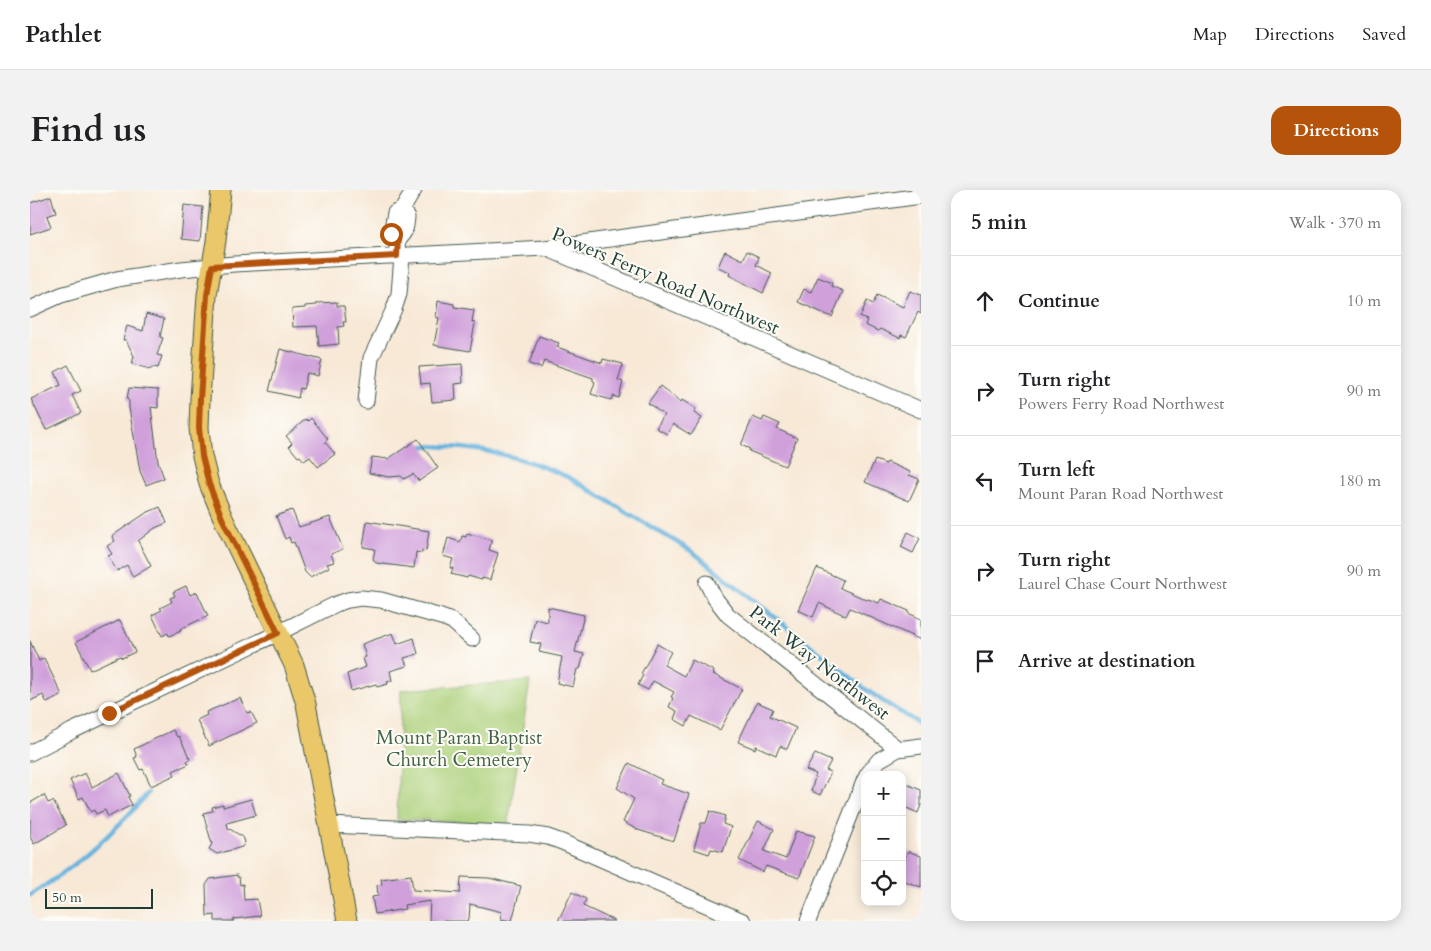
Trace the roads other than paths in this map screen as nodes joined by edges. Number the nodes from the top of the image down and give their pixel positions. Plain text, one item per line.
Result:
1 (221, 190) edge
2 (414, 190) edge
3 (921, 196) edge
4 (545, 248) junction
5 (400, 256) junction
6 (212, 266) junction
7 (30, 309) edge
8 (366, 401) dead end
9 (921, 410) edge
10 (707, 583) dead end
11 (278, 633) junction
12 (472, 639) dead end
13 (921, 746) edge
14 (898, 749) junction
15 (30, 753) edge
16 (870, 771) edge
17 (861, 789) edge
18 (329, 825) junction
19 (347, 921) edge
20 (743, 921) edge
21 (808, 921) edge

1 - 6 main road
2 - 5 street
3 - 4 street
4 - 5 street, Powers Ferry Road Northwest
4 - 9 street, Powers Ferry Road Northwest
5 - 6 street, Powers Ferry Road Northwest
5 - 8 street
6 - 7 street, Powers Ferry Road Northwest
6 - 11 main road
10 - 14 street, Park Way Northwest
11 - 12 street
11 - 15 street
11 - 18 main road
13 - 14 street
14 - 16 street
17 - 21 street
18 - 19 main road
18 - 20 street

